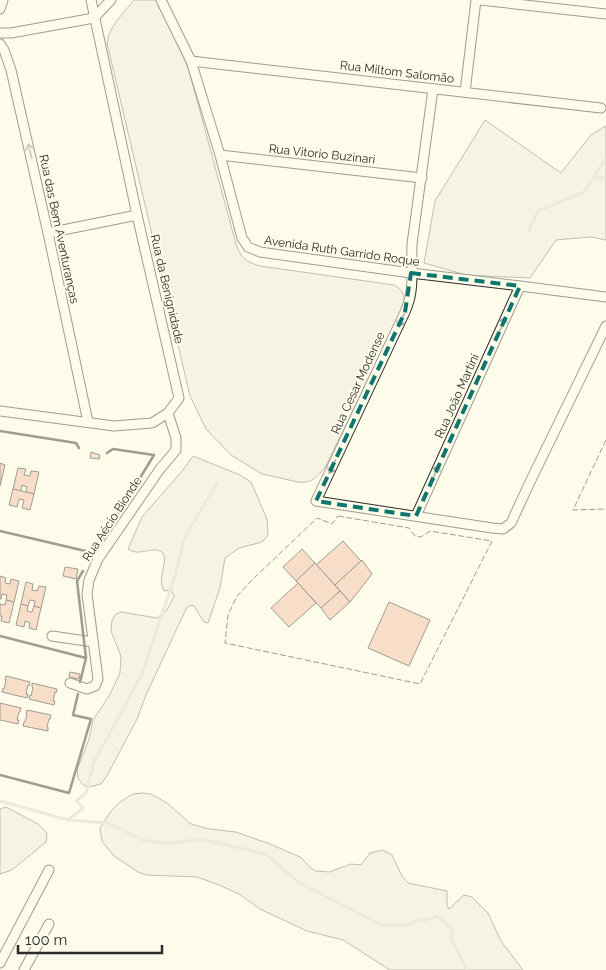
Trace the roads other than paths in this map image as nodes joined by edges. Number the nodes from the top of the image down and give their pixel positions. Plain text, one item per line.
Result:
1 (3, 0) edge
2 (91, 0) edge
3 (111, 0) edge
4 (161, 0) edge
5 (478, 0) edge
6 (0, 9) edge
7 (606, 14) edge
8 (94, 18) junction
9 (0, 33) edge
10 (0, 44) edge
11 (191, 61) junction
12 (433, 89) junction
13 (465, 92) junction
14 (601, 108) dead end
15 (220, 155) junction
16 (422, 178) junction
17 (137, 215) junction
18 (48, 233) junction
19 (411, 273) junction
20 (520, 286) junction
21 (606, 297) edge
22 (606, 326) edge
23 (0, 412) edge
24 (168, 413) junction
25 (88, 422) junction
26 (416, 516) junction
27 (52, 636) dead end
28 (93, 642) junction
29 (73, 684) dead end
30 (49, 870) dead end
31 (49, 924) dead end
32 (0, 963) edge
33 (24, 970) edge

1 - 6 street
2 - 8 street, Rua da Benignidade
3 - 8 street
4 - 11 street, Avenida Ruth Garrido Roque
5 - 7 street
5 - 13 street
8 - 9 street
8 - 17 street, Rua da Benignidade
18 -> 10 street, Rua das Bem Aventuranças
11 - 12 street, Rua Miltom Salomão
11 - 15 street, Avenida Ruth Garrido Roque
12 - 13 street, Rua Miltom Salomão
12 - 16 street, Rua Cesar Modense
13 - 14 street, Rua Miltom Salomão
15 - 16 street, Rua Vitorio Buzinari
15 - 19 street, Avenida Ruth Garrido Roque
16 - 19 street, Rua Cesar Modense
17 - 18 street
17 - 24 street, Rua da Benignidade
18 - 25 street, Rua das Bem Aventuranças
19 - 20 street, Avenida Ruth Garrido Roque
19 -> 26 street, Rua Cesar Modense
20 - 21 street, Avenida Ruth Garrido Roque
26 -> 20 street, Rua João Martini
22 - 26 street
23 - 25 street
24 - 25 street
24 - 28 street, Rua Aécio Bionde
27 - 28 street
28 - 29 street, Rua Aécio Bionde
30 - 32 street
31 - 33 street

